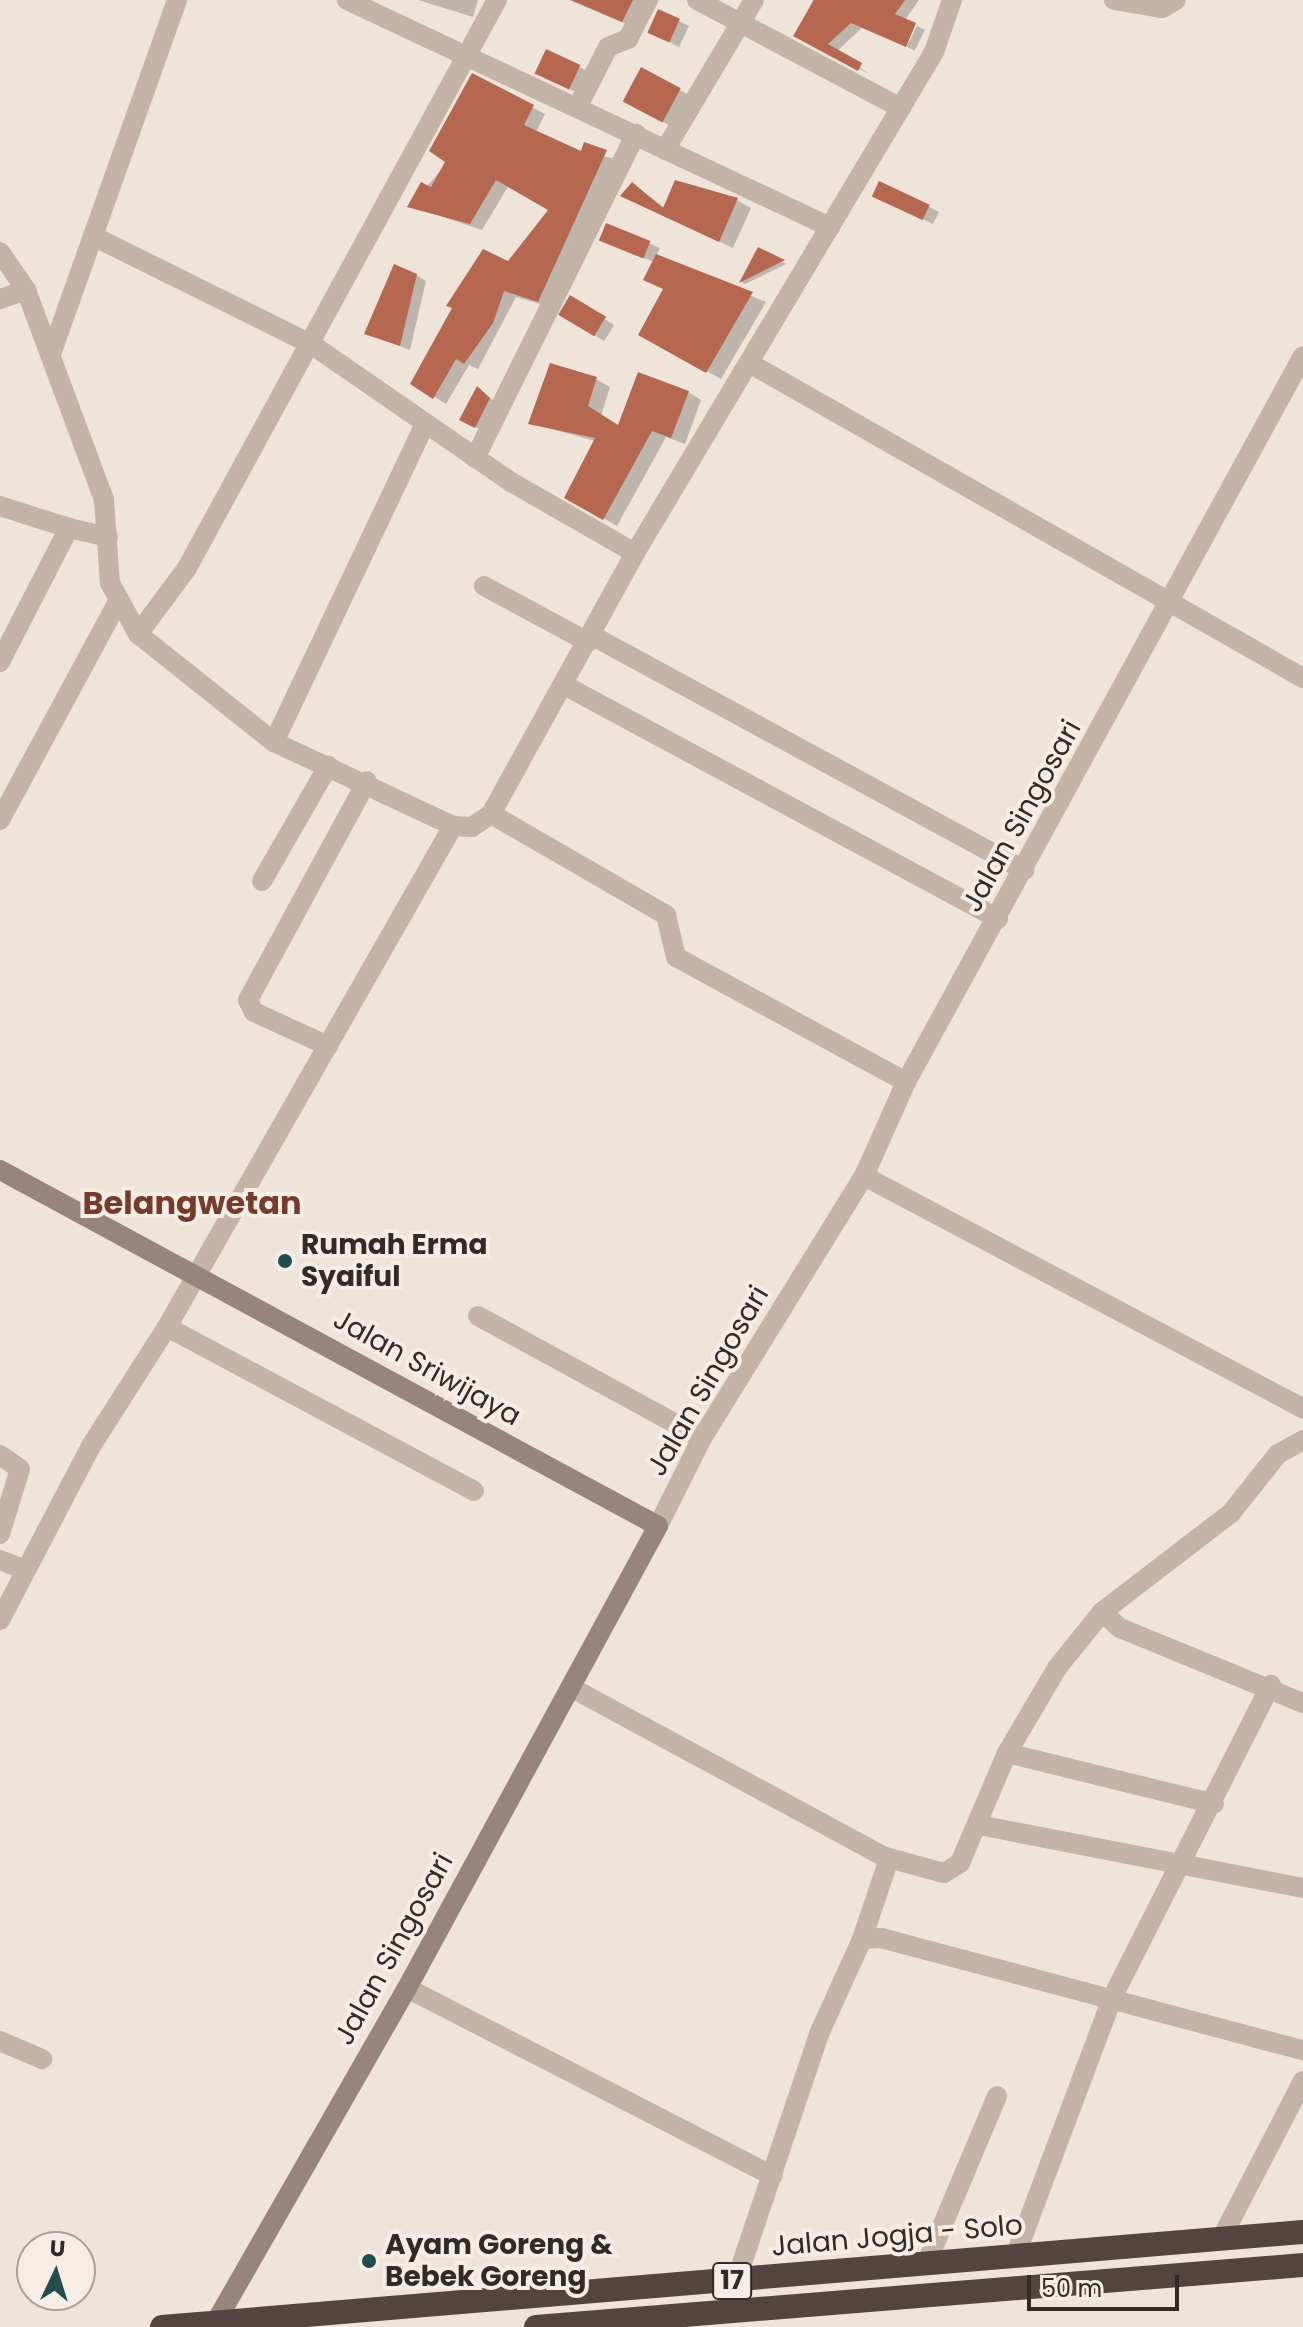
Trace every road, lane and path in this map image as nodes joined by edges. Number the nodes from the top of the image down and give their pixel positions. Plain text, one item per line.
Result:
1 (177, 0) edge
2 (347, 0) edge
3 (497, 0) edge
4 (648, 0) edge
5 (697, 0) edge
6 (754, 0) edge
7 (952, 0) edge
8 (1114, 0) edge
9 (1176, 0) edge
10 (734, 26) junction
11 (471, 54) junction
12 (578, 106) junction
13 (901, 108) junction
14 (636, 134) junction
15 (665, 150) junction
16 (830, 227) junction
17 (97, 238) junction
18 (0, 252) edge
19 (26, 290) junction
20 (0, 299) edge
21 (311, 344) junction
22 (51, 354) junction
23 (1303, 356) edge
24 (751, 364) junction
25 (425, 424) junction
26 (475, 458) junction
27 (0, 506) edge
28 (69, 528) junction
29 (108, 537) junction
30 (635, 553) junction
31 (484, 586) dead end
32 (1174, 601) junction
33 (117, 604) junction
34 (138, 634) junction
35 (589, 639) junction
36 (0, 662) edge
37 (1303, 678) edge
38 (564, 685) junction
39 (274, 742) junction
40 (328, 766) junction
41 (367, 781) junction
42 (491, 814) junction
43 (0, 820) edge
44 (453, 826) junction
45 (1024, 870) junction
46 (262, 881) dead end
47 (998, 919) junction
48 (328, 1046) junction
49 (906, 1082) junction
50 (0, 1170) edge
51 (864, 1176) junction
52 (195, 1271) junction
53 (478, 1316) dead end
54 (167, 1327) junction
55 (1303, 1408) edge
56 (702, 1438) junction
57 (1303, 1440) edge
58 (0, 1455) edge
59 (474, 1491) dead end
60 (658, 1526) junction
61 (0, 1534) edge
62 (0, 1560) edge
63 (24, 1569) junction
64 (1102, 1612) junction
65 (0, 1620) edge
66 (1271, 1685) junction
67 (572, 1688) junction
68 (1303, 1703) edge
69 (1007, 1753) junction
70 (1214, 1804) junction
71 (979, 1825) junction
72 (889, 1859) junction
73 (1186, 1862) junction
74 (1303, 1888) edge
75 (862, 1939) junction
76 (407, 1988) junction
77 (1113, 1996) junction
78 (0, 2041) edge
79 (1303, 2050) edge
80 (42, 2059) dead end
81 (1303, 2081) edge
82 (997, 2096) dead end
83 (773, 2176) junction
84 (1303, 2232) edge
85 (1221, 2239) junction
86 (1016, 2254) junction
87 (927, 2262) junction
88 (1303, 2265) edge
89 (736, 2281) junction
90 (216, 2321) junction
91 (270, 2322) edge
92 (162, 2327) edge
93 (536, 2327) edge

1 - 17 street
2 - 11 street
3 - 11 street
4 - 12 street
5 - 10 street
6 - 10 street
7 - 13 street
8 - 9 street
10 - 13 street
10 - 15 street
11 - 12 street
11 - 21 street
12 - 14 street
13 - 16 street
14 - 15 street
14 - 26 street
15 - 16 street
16 - 24 street
17 - 21 street
17 - 22 street
18 - 19 street
19 - 20 street
19 - 22 street
21 - 25 street
21 - 34 street
22 - 29 street
23 - 32 street, Jalan Singosari
24 - 30 street
24 - 32 street
25 - 26 street
25 - 39 street
26 - 30 street
27 - 28 street
28 - 29 street
28 - 36 street
29 - 33 street
30 - 35 street
31 - 35 street
32 - 37 street
32 - 45 street, Jalan Singosari
33 - 34 street
33 - 43 street
34 - 39 street
35 - 38 street
35 - 45 street
38 - 42 street
38 - 47 street
39 - 40 street
40 - 41 street
40 - 46 street
41 - 44 street
41 - 48 street
42 - 44 street
42 - 49 street
44 - 48 street
45 - 47 street, Jalan Singosari
47 - 49 street, Jalan Singosari
48 - 52 street
49 - 51 street, Jalan Singosari
50 - 52 street, Jalan Sriwijaya
51 - 55 street
51 - 56 street, Jalan Singosari
52 - 54 street
52 - 60 street, Jalan Sriwijaya
53 - 56 street
54 - 59 street
54 - 63 street
56 - 60 street, Jalan Singosari
57 - 64 street
58 - 61 street
60 - 67 street, Jalan Singosari
62 - 63 street
63 - 65 street
64 - 66 street
64 - 69 street
66 - 68 street
66 - 70 street
67 - 72 street
67 - 76 street, Jalan Singosari
69 - 70 street
69 - 71 street
70 - 73 street
71 - 72 street
71 - 73 street
72 - 75 street
73 - 74 street
73 - 77 street
75 - 77 street
75 - 83 street
76 - 83 street
76 - 90 street, Jalan Singosari
77 - 79 street
77 - 86 street
78 - 80 street
81 - 85 street
82 - 87 street
83 - 89 street
84 - 85 highway, Jalan Jogja - Solo / 17
85 - 86 highway, Jalan Jogja - Solo / 17
86 - 87 highway, Jalan Jogja - Solo / 17
87 - 89 highway, Jalan Jogja - Solo / 17
88 - 93 highway, 17
89 - 91 highway, Jalan Jogja - Solo / 17
90 - 91 highway, Jalan Jogja - Solo / 17
90 - 92 highway, Jalan Jogja - Solo / 17

